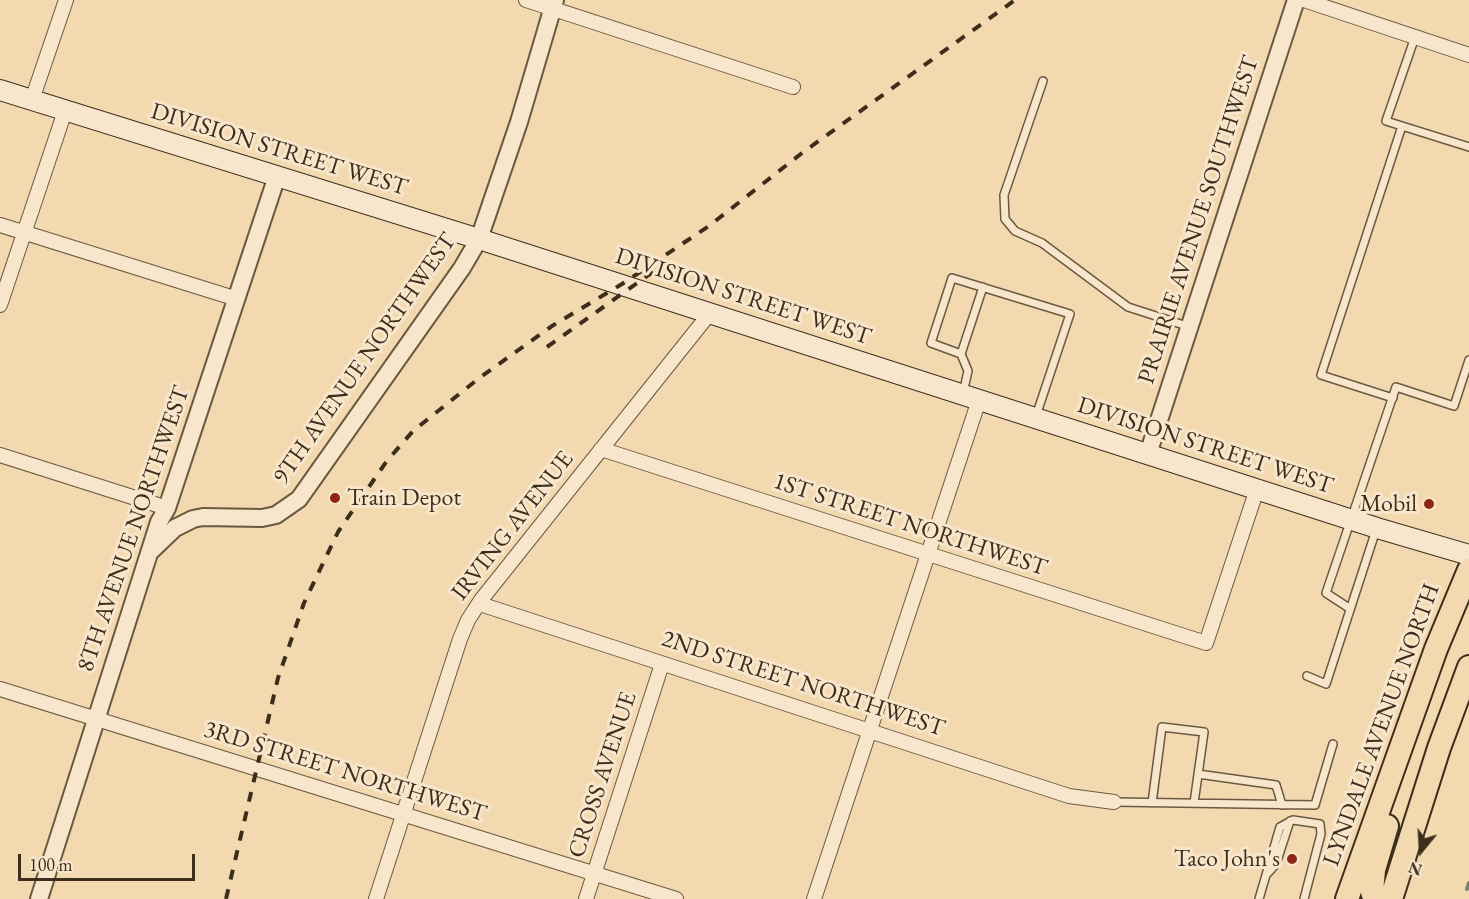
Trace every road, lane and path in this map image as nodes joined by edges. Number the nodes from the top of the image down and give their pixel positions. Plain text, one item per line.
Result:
1 (66, 0) edge
2 (526, 0) edge
3 (1296, 0) edge
4 (1304, 0) edge
5 (554, 4) edge
6 (1415, 37) junction
7 (1469, 55) edge
8 (1043, 81) dead end
9 (793, 87) dead end
10 (0, 90) edge
11 (32, 100) junction
12 (65, 111) junction
13 (1402, 126) junction
14 (1469, 147) edge
15 (277, 176) junction
16 (0, 225) edge
17 (25, 233) junction
18 (479, 239) junction
19 (983, 287) junction
20 (237, 299) junction
21 (0, 305) edge
22 (710, 314) junction
23 (1190, 327) junction
24 (961, 354) junction
25 (1469, 360) edge
26 (971, 397) junction
27 (1393, 398) junction
28 (1035, 418) junction
29 (601, 449) junction
30 (1148, 454) junction
31 (0, 455) edge
32 (1257, 489) junction
33 (167, 508) junction
34 (221, 516) junction
35 (1352, 520) junction
36 (1377, 528) junction
37 (149, 553) junction
38 (1469, 555) edge
39 (929, 556) junction
40 (1469, 570) edge
41 (480, 604) junction
42 (1349, 608) junction
43 (1436, 649) junction
44 (662, 664) junction
45 (1469, 667) edge
46 (1307, 676) dead end
47 (0, 689) edge
48 (96, 719) junction
49 (872, 731) junction
50 (1333, 744) dead end
51 (1198, 774) junction
52 (1114, 802) joint
53 (1152, 803) junction
54 (1194, 803) junction
55 (1282, 806) junction
56 (404, 813) junction
57 (594, 873) junction
58 (39, 899) edge
59 (375, 899) edge
60 (586, 899) edge
61 (676, 899) edge
62 (814, 899) edge
63 (1259, 899) edge
64 (1304, 899) edge
65 (1347, 899) edge
66 (1375, 899) edge
67 (1391, 899) edge

1 - 11 street
2 - 5 street
3 - 23 street, PRAIRIE AVENUE SOUTHWEST
4 - 6 street
5 - 9 street
5 - 18 street, 9TH AVENUE NORTHWEST
6 - 7 street
6 - 13 lane
8 - 23 lane
10 - 11 main road, DIVISION STREET WEST
11 - 12 main road, DIVISION STREET WEST
12 - 15 main road, DIVISION STREET WEST
12 - 17 street
13 - 14 lane
13 - 27 lane
15 - 18 main road, DIVISION STREET WEST
15 - 20 street, 8TH AVENUE NORTHWEST
16 - 17 street
17 - 20 street
17 - 21 street
18 - 22 main road, DIVISION STREET WEST
18 - 34 street, 9TH AVENUE NORTHWEST
19 - 24 lane
19 - 24 lane
19 - 28 lane
20 - 33 street, 8TH AVENUE NORTHWEST
22 - 26 main road, DIVISION STREET WEST
22 - 29 street, IRVING AVENUE
23 - 30 street, PRAIRIE AVENUE SOUTHWEST
24 - 26 lane
25 - 27 lane
26 - 28 main road, DIVISION STREET WEST
26 - 39 street
27 - 35 lane
28 - 30 main road, DIVISION STREET WEST
29 - 39 street, 1ST STREET NORTHWEST
29 - 41 street, IRVING AVENUE
30 - 32 main road, DIVISION STREET WEST
31 - 33 street
32 - 35 main road, DIVISION STREET WEST
32 - 39 street, 1ST STREET NORTHWEST
33 - 34 street
33 - 37 street, 8TH AVENUE NORTHWEST
34 - 37 street
35 - 36 main road, DIVISION STREET WEST
35 - 42 lane
36 - 38 main road, DIVISION STREET WEST
36 - 42 lane
37 - 48 street, 8TH AVENUE NORTHWEST
39 - 49 street
40 - 43 highway, LYNDALE AVENUE NORTH
41 - 44 street, 2ND STREET NORTHWEST
41 - 56 street, IRVING AVENUE
42 - 46 lane
43 - 65 highway, LYNDALE AVENUE NORTH
43 - 66 highway
44 - 49 street, 2ND STREET NORTHWEST
44 - 57 street, CROSS AVENUE
45 - 67 highway
47 - 48 street, 3RD STREET NORTHWEST
48 - 56 street, 3RD STREET NORTHWEST
48 - 58 street, 8TH AVENUE NORTHWEST
49 - 52 street, 2ND STREET NORTHWEST
49 - 62 street
50 - 55 lane
51 - 53 lane
51 - 54 lane
51 - 55 lane
52 - 53 lane
53 - 54 lane
54 - 55 lane
56 - 57 street, 3RD STREET NORTHWEST
56 - 59 street, IRVING AVENUE
57 - 60 street, CROSS AVENUE
57 - 61 street, 3RD STREET NORTHWEST
63 - 64 lane

